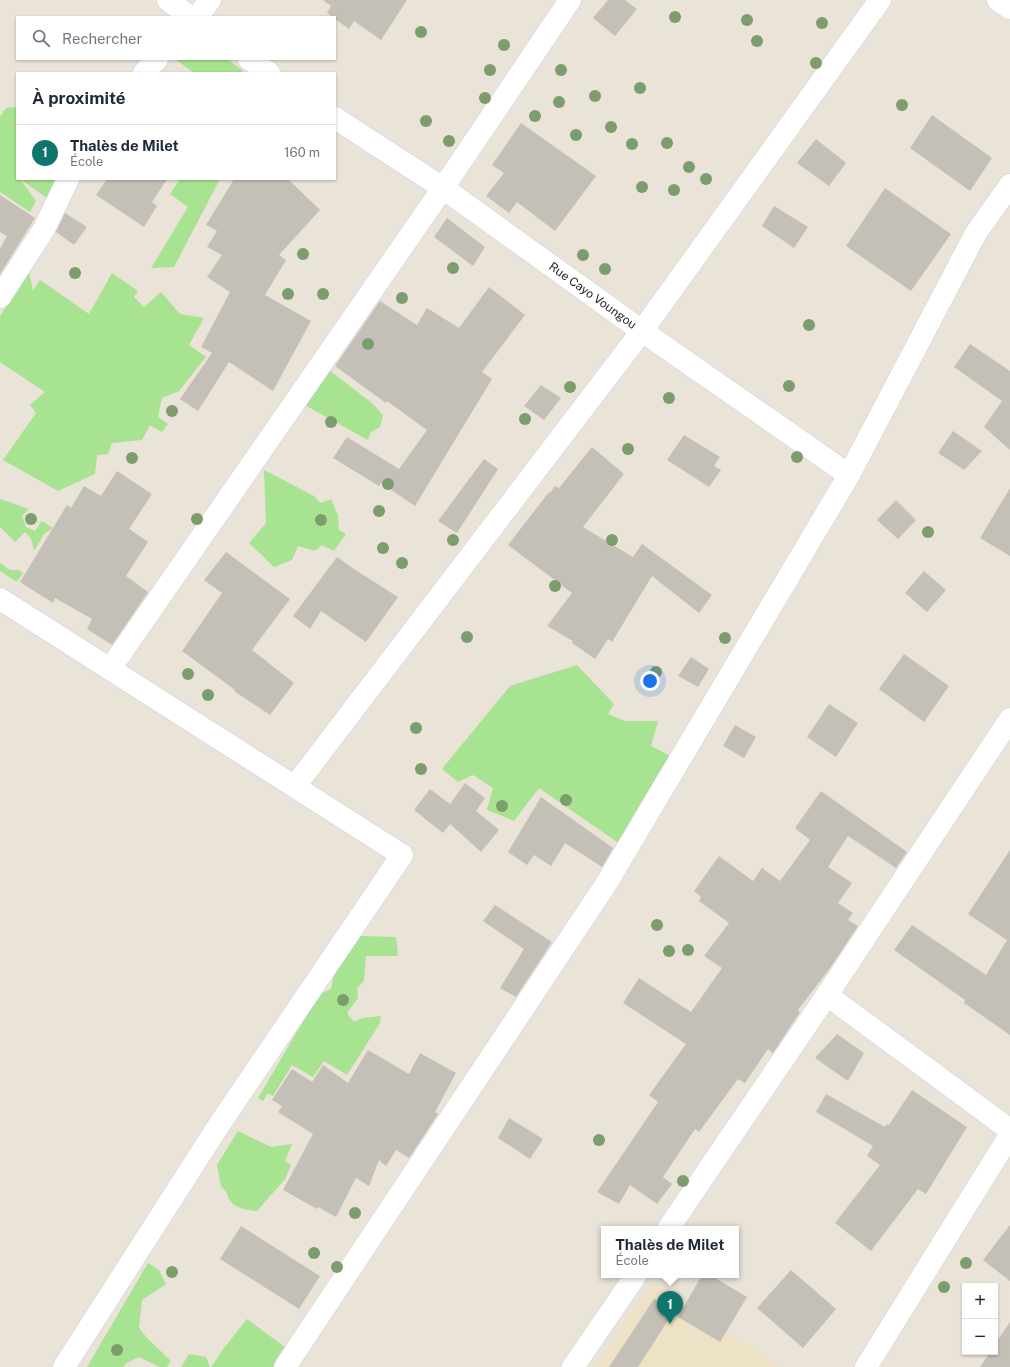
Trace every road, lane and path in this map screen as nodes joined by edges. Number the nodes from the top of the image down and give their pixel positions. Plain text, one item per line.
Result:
1 (168, 0) edge
2 (210, 0) edge
3 (570, 0) edge
4 (880, 0) edge
5 (998, 0) edge
6 (1010, 8) edge
7 (189, 16) edge
8 (198, 16) edge
9 (156, 60) edge
10 (250, 60) edge
11 (145, 72) edge
12 (268, 72) edge
13 (336, 119) edge
14 (68, 180) edge
15 (1010, 185) edge
16 (443, 188) junction
17 (0, 297) edge
18 (642, 331) junction
19 (849, 475) junction
20 (0, 599) edge
21 (110, 669) junction
22 (1010, 719) edge
23 (294, 786) junction
24 (827, 995) junction
25 (1010, 1130) edge
26 (1010, 1136) edge
27 (670, 1226) edge
28 (634, 1278) edge
29 (64, 1367) edge
30 (285, 1367) edge
31 (573, 1367) edge
32 (866, 1367) edge

1 - 7 street
2 - 8 street
3 - 16 street
4 - 18 street
5 - 6 street
9 - 11 street
10 - 12 street
13 - 16 street, Rue Cayo Voungou
14 - 17 street
15 - 19 street
16 - 18 street, Rue Cayo Voungou
16 - 21 street
18 - 19 street, Rue Cayo Voungou
18 - 23 street
19 - 30 street
20 - 21 street
21 - 23 street
22 - 24 street
23 - 29 street
24 - 25 street
24 - 27 street
26 - 32 street
28 - 31 street

